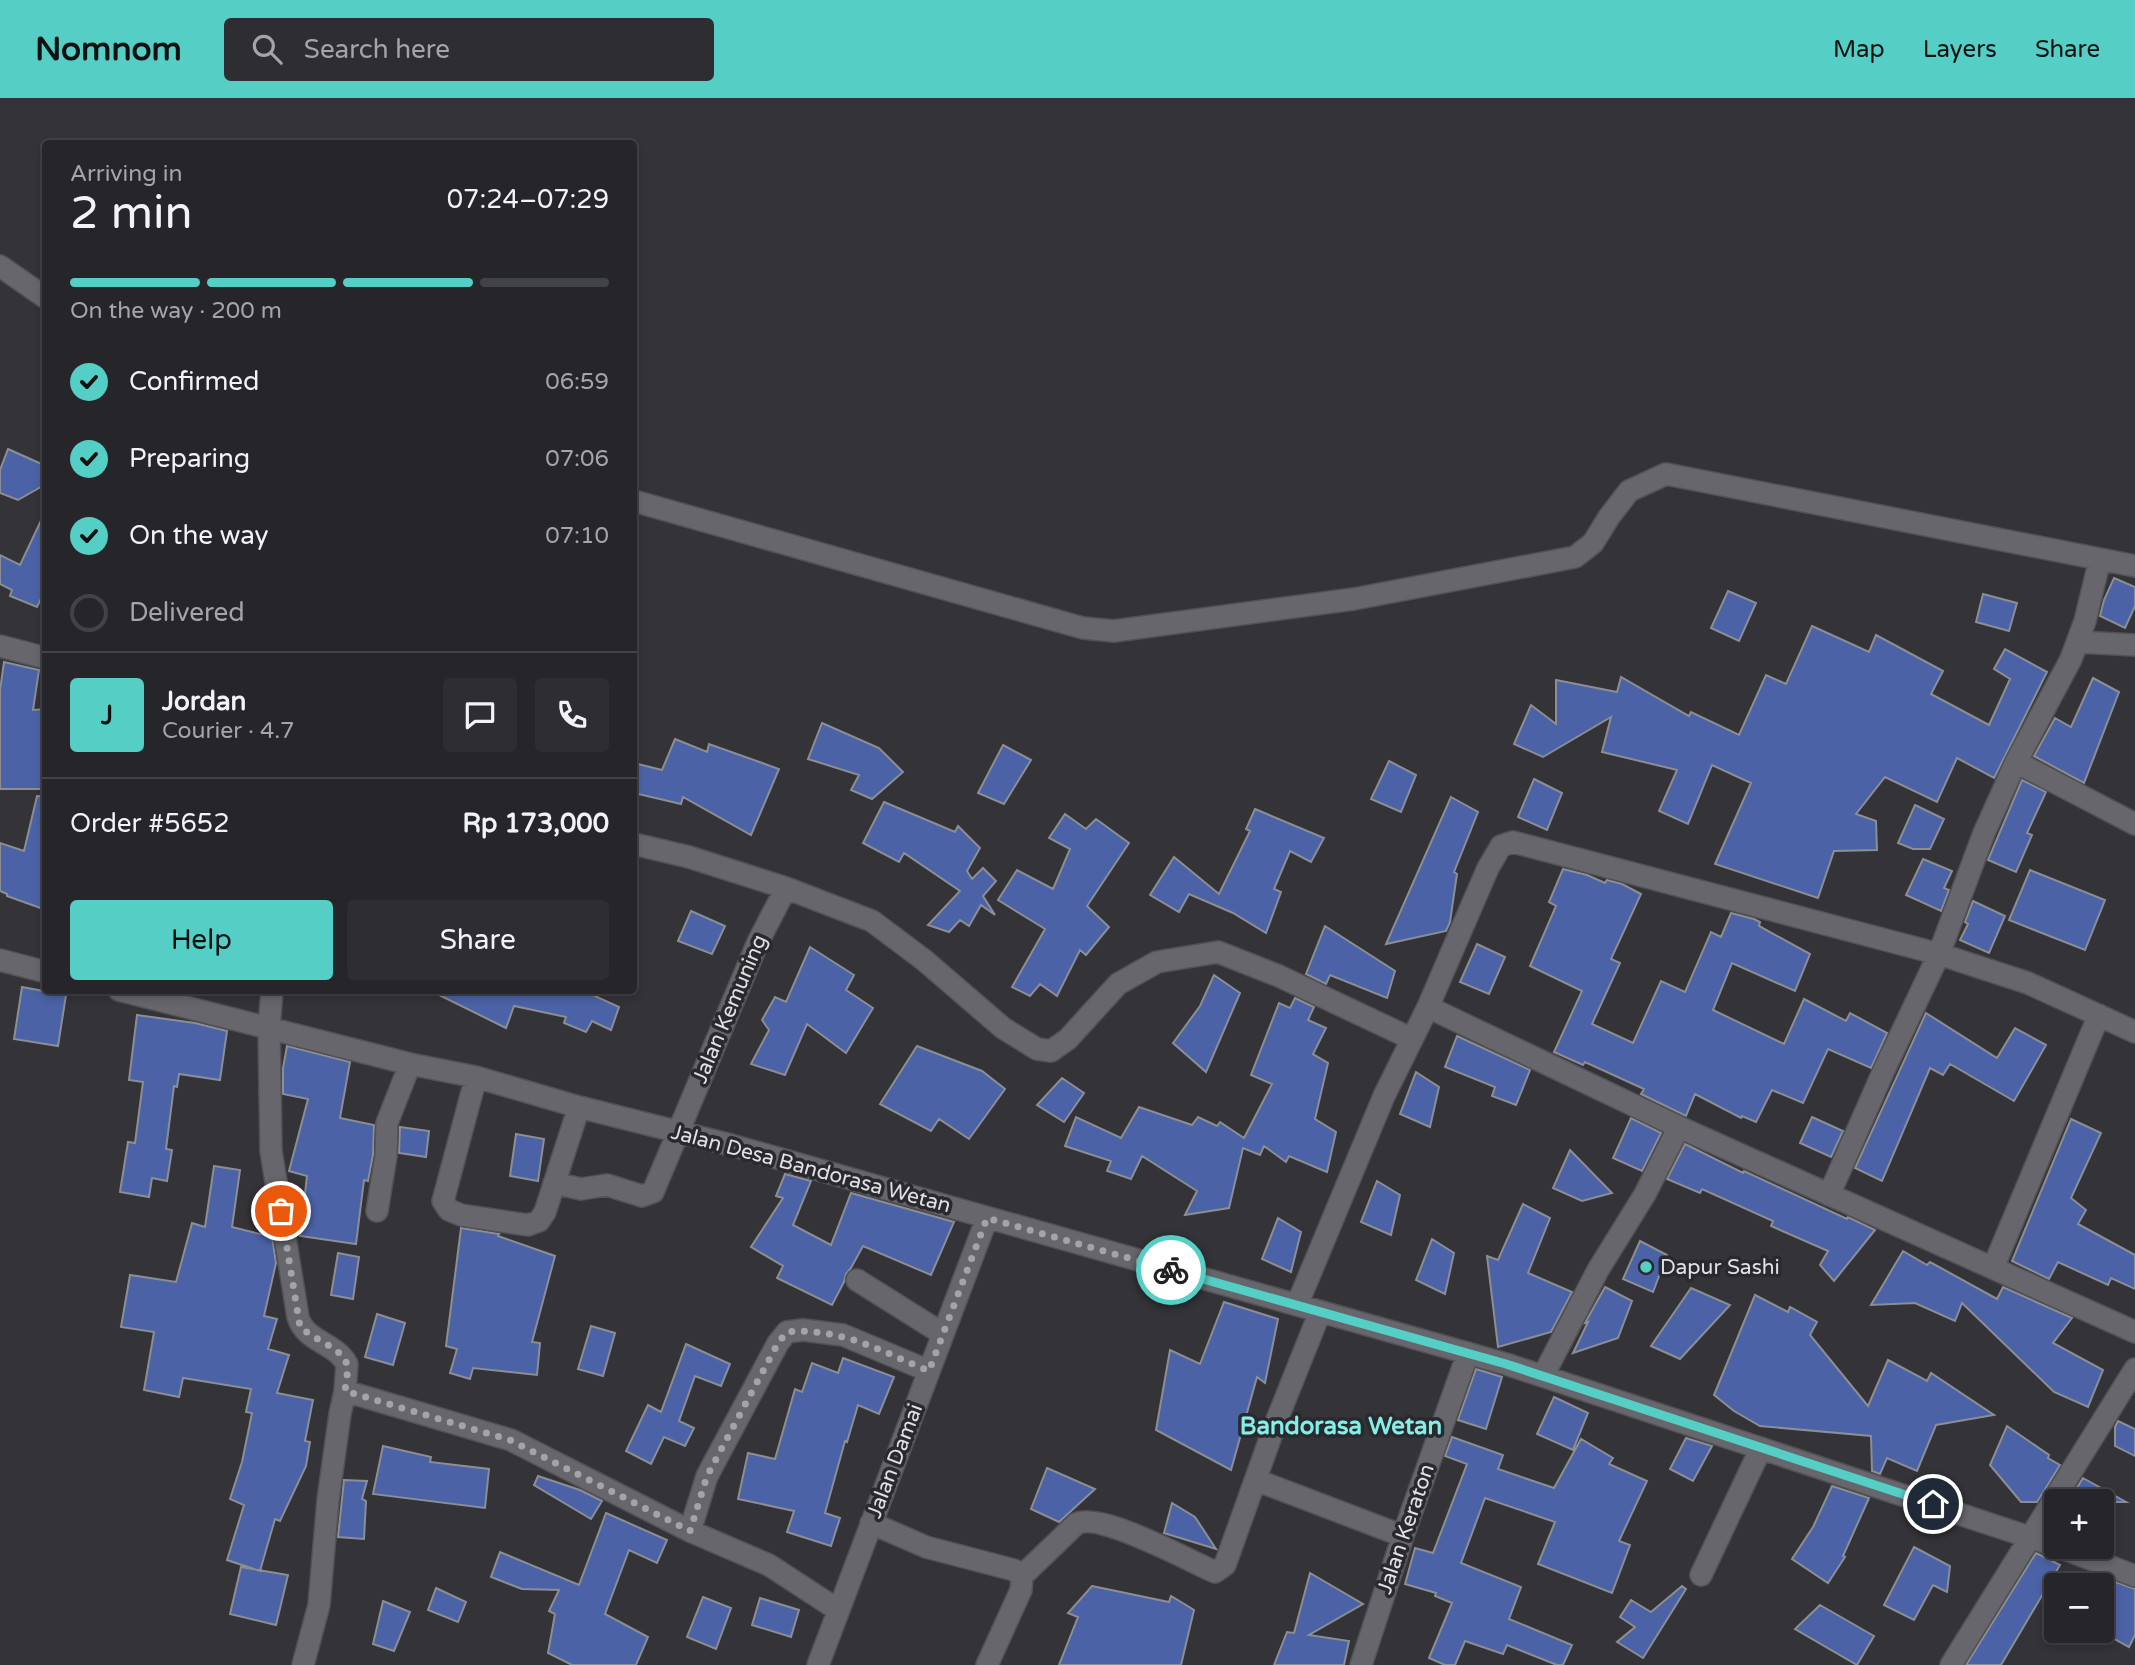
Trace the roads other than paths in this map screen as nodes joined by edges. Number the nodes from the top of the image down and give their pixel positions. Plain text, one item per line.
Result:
1 (0, 266) edge
2 (42, 295) edge
3 (637, 501) edge
4 (2100, 559) junction
5 (2135, 566) edge
6 (2078, 642) junction
7 (2135, 645) edge
8 (0, 646) edge
9 (42, 657) edge
10 (2016, 762) junction
11 (2135, 824) edge
12 (637, 845) edge
13 (786, 888) junction
14 (1939, 954) junction
15 (0, 960) edge
16 (42, 971) edge
17 (135, 994) edge
18 (272, 994) edge
19 (1428, 1007) junction
20 (2099, 1015) junction
21 (269, 1028) junction
22 (2135, 1032) edge
23 (1412, 1039) junction
24 (410, 1064) junction
25 (476, 1077) junction
26 (579, 1107) junction
27 (1679, 1127) junction
28 (678, 1132) junction
29 (554, 1183) junction
30 (1829, 1195) junction
31 (377, 1211) dead end
32 (987, 1218) junction
33 (1993, 1268) junction
34 (858, 1280) dead end
35 (1297, 1305) junction
36 (1320, 1312) junction
37 (2135, 1332) edge
38 (943, 1334) junction
39 (1468, 1353) junction
40 (2135, 1369) edge
41 (929, 1371) junction
42 (1543, 1376) junction
43 (345, 1391) junction
44 (1761, 1448) junction
45 (1256, 1480) junction
46 (871, 1523) junction
47 (690, 1531) junction
48 (1403, 1536) junction
49 (2030, 1536) junction
50 (2044, 1541) edge
51 (2091, 1559) edge
52 (1701, 1575) dead end
53 (1022, 1576) junction
54 (2135, 1576) edge
55 (838, 1610) junction
56 (303, 1665) edge
57 (818, 1665) edge
58 (987, 1665) edge
59 (1360, 1665) edge
60 (1951, 1665) edge

1 - 2 street
3 - 4 street
4 - 5 street
4 - 6 street
6 - 7 street
6 - 10 street
8 - 9 street
10 - 11 street
10 - 14 street
12 - 13 street
13 - 23 street
13 - 28 street, Jalan Kemuning
14 - 19 street
14 - 20 street
14 - 30 street
15 - 16 street
17 - 21 street, Jalan Desa Bandorasa Wetan
18 - 21 street
19 - 23 street
19 - 27 street
20 - 22 street
20 - 33 street
21 - 24 street, Jalan Desa Bandorasa Wetan
21 - 43 street
23 - 35 street
24 - 25 street, Jalan Desa Bandorasa Wetan
24 - 31 street
25 - 26 street, Jalan Desa Bandorasa Wetan
25 - 29 street
26 - 28 street, Jalan Desa Bandorasa Wetan
26 - 29 street
27 - 30 street
27 - 42 street
28 - 29 street, Jalan Kemuning
28 - 32 street, Jalan Desa Bandorasa Wetan
30 - 33 street
32 - 35 street, Jalan Desa Bandorasa Wetan
32 - 38 street, Jalan Damai
33 - 37 street
34 - 38 street
35 - 36 street, Jalan Desa Bandorasa Wetan
36 - 39 street, Jalan Desa Bandorasa Wetan
36 - 45 street
38 - 41 street, Jalan Damai
39 - 42 street, Jalan Desa Bandorasa Wetan
39 - 48 street, Jalan Keraton
40 - 49 street
41 - 46 street, Jalan Damai
41 - 47 street
42 - 44 street, Jalan Desa Bandorasa Wetan
43 - 47 street
43 - 56 street
44 - 49 street, Jalan Desa Bandorasa Wetan
44 - 52 street
45 - 48 street
45 - 53 street
46 - 53 street
46 - 55 street, Jalan Damai
47 - 55 street
48 - 59 street, Jalan Keraton
49 - 50 street, Jalan Desa Bandorasa Wetan
49 - 60 street
51 - 54 street, Jalan Desa Bandorasa Wetan
53 - 58 street
55 - 57 street, Jalan Damai

